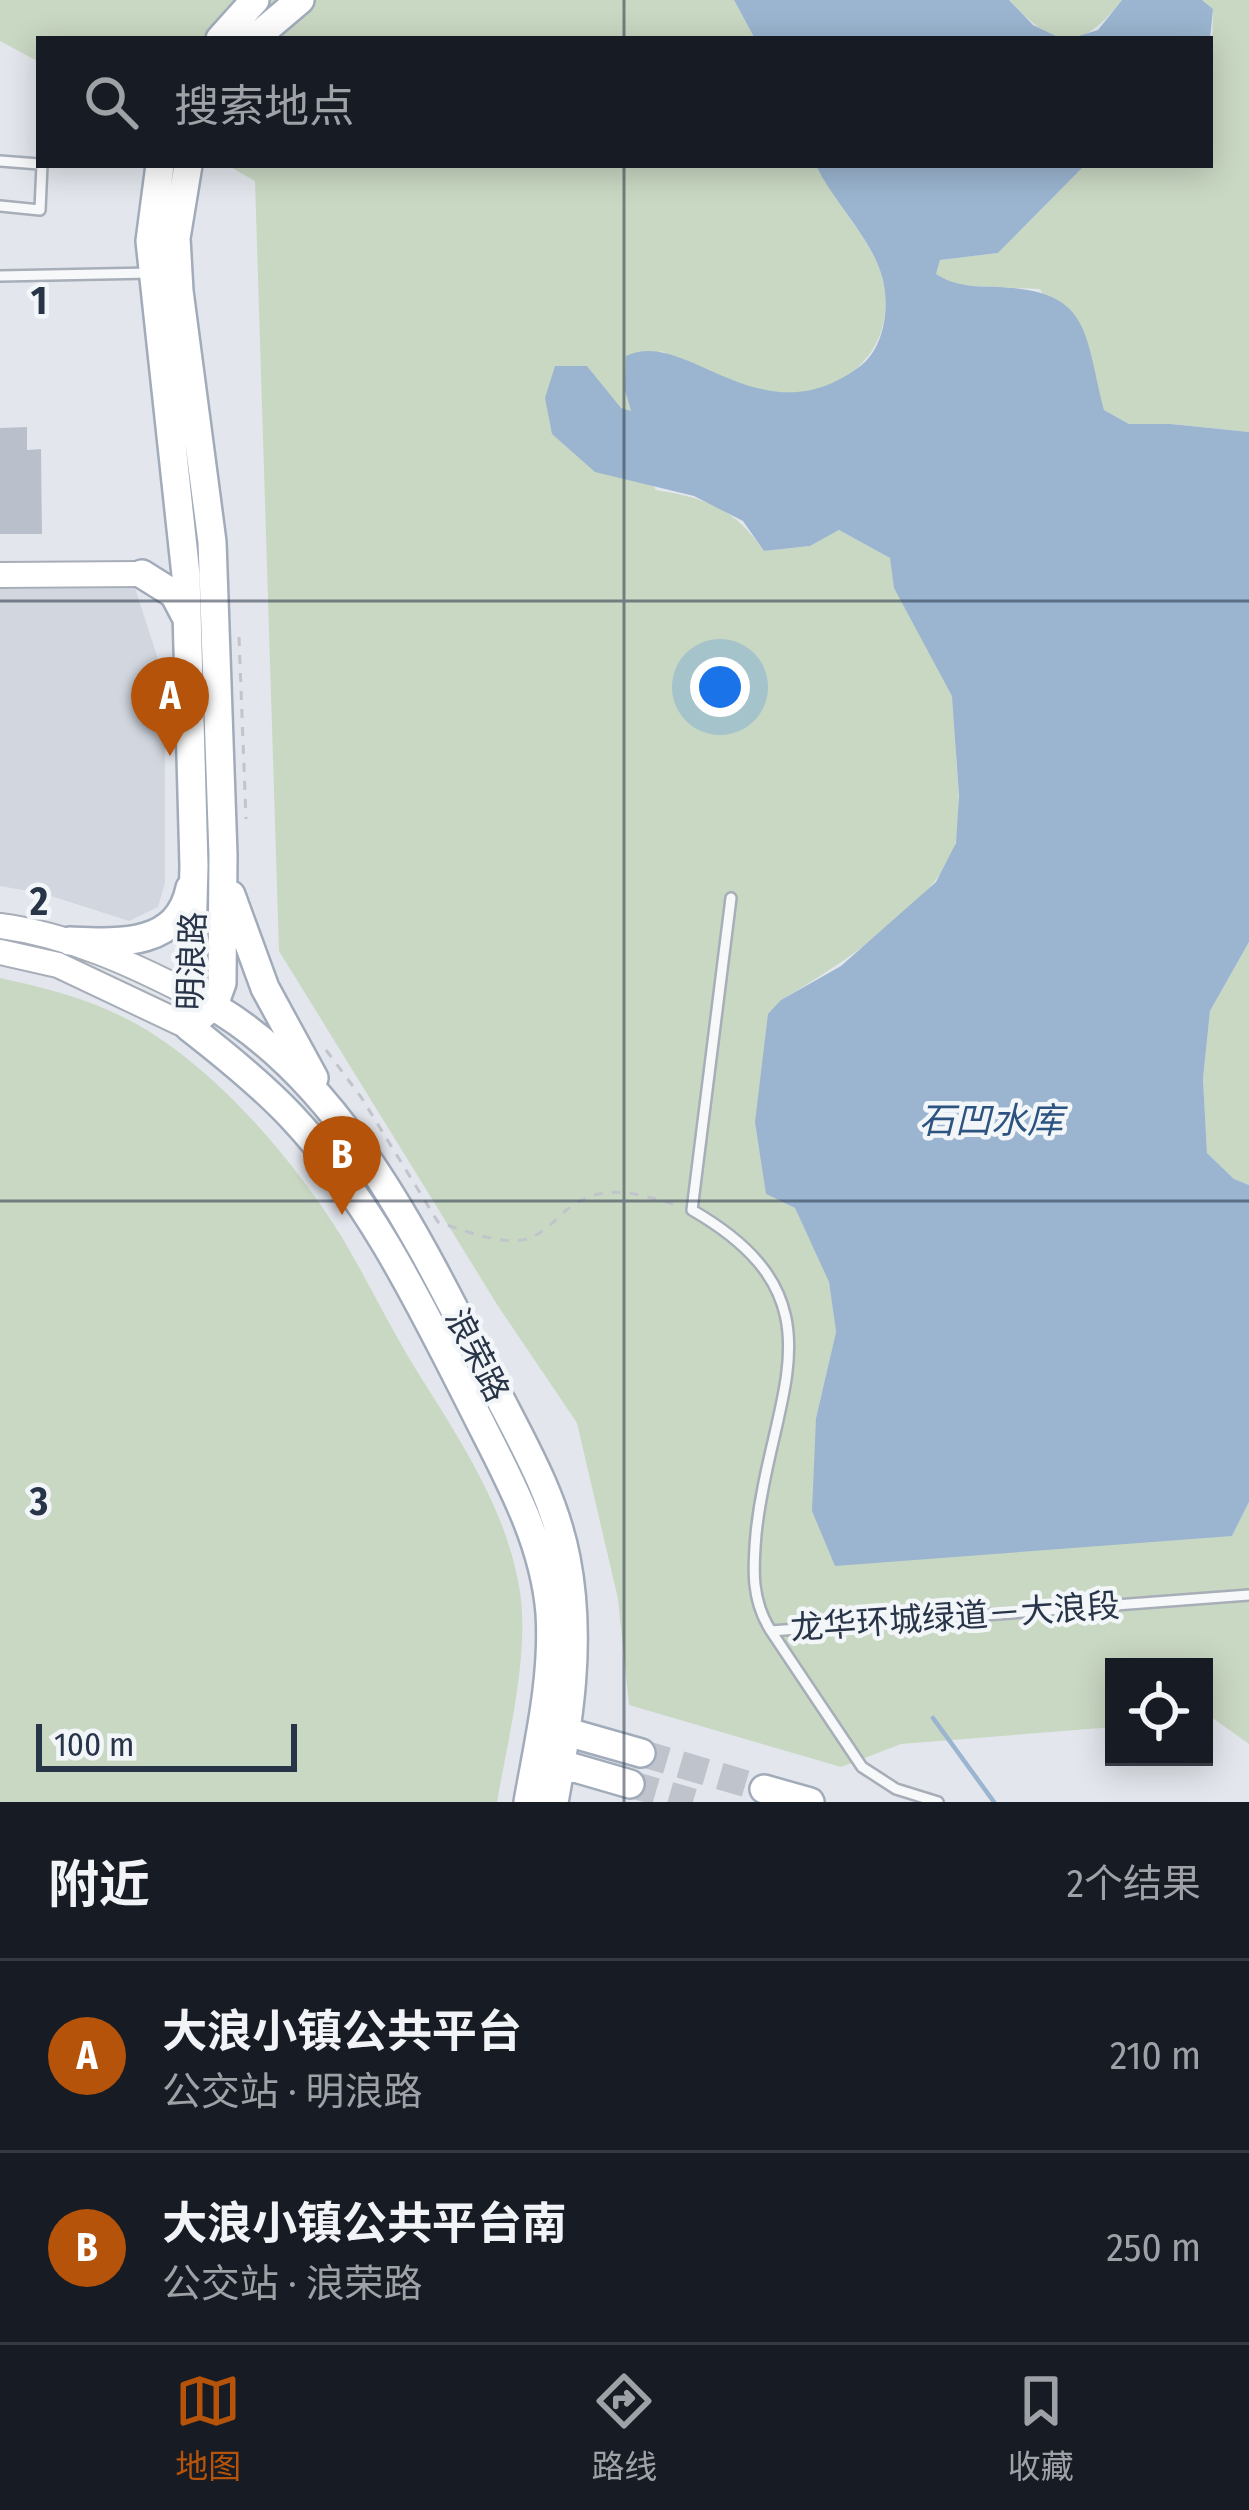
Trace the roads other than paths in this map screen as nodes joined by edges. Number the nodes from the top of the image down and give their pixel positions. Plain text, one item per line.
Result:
1 (255, 0) edge
2 (300, 0) edge
3 (223, 36) edge
4 (258, 36) edge
5 (0, 161) edge
6 (36, 165) edge
7 (40, 168) edge
8 (159, 168) edge
9 (188, 168) edge
10 (0, 206) edge
11 (153, 273) junction
12 (0, 276) edge
13 (181, 524) junction
14 (142, 574) junction
15 (0, 575) edge
16 (187, 620) junction
17 (223, 855) junction
18 (194, 866) junction
19 (731, 898) dead end
20 (0, 926) edge
21 (70, 941) junction
22 (0, 952) edge
23 (202, 1000) junction
24 (189, 1027) junction
25 (341, 1123) junction
26 (1249, 1594) edge
27 (771, 1631) junction
28 (554, 1734) junction
29 (641, 1753) tunnel mouth
30 (561, 1765) junction
31 (630, 1784) tunnel mouth
32 (764, 1789) tunnel mouth
33 (528, 1802) edge
34 (554, 1802) edge
35 (810, 1802) edge
36 (938, 1802) edge

1 - 3 main road
2 - 4 main road
5 - 6 lane
7 - 10 lane
8 - 11 main road, 明浪路
9 - 17 main road, 明浪路
11 - 12 lane
11 - 13 main road, 明浪路
13 - 14 main road
13 - 16 main road, 明浪路
14 - 15 main road
14 - 16 main road
16 - 18 main road, 明浪路
17 - 23 main road, 明浪路
17 - 25 main road
18 - 21 main road
18 - 23 main road, 明浪路
19 - 27 lane, 龙华环城绿道－大浪段
20 - 21 main road
21 - 23 main road
22 - 24 main road
23 - 24 main road, 明浪路
23 - 25 main road, 浪荣路
24 - 28 main road, 浪荣路
25 - 28 main road, 浪荣路
26 - 27 lane, 龙华环城绿道－大浪段
27 - 36 lane
28 - 29 main road
28 - 30 main road
28 - 33 main road, 浪荣路
30 - 31 main road
30 - 34 main road
32 - 35 main road

